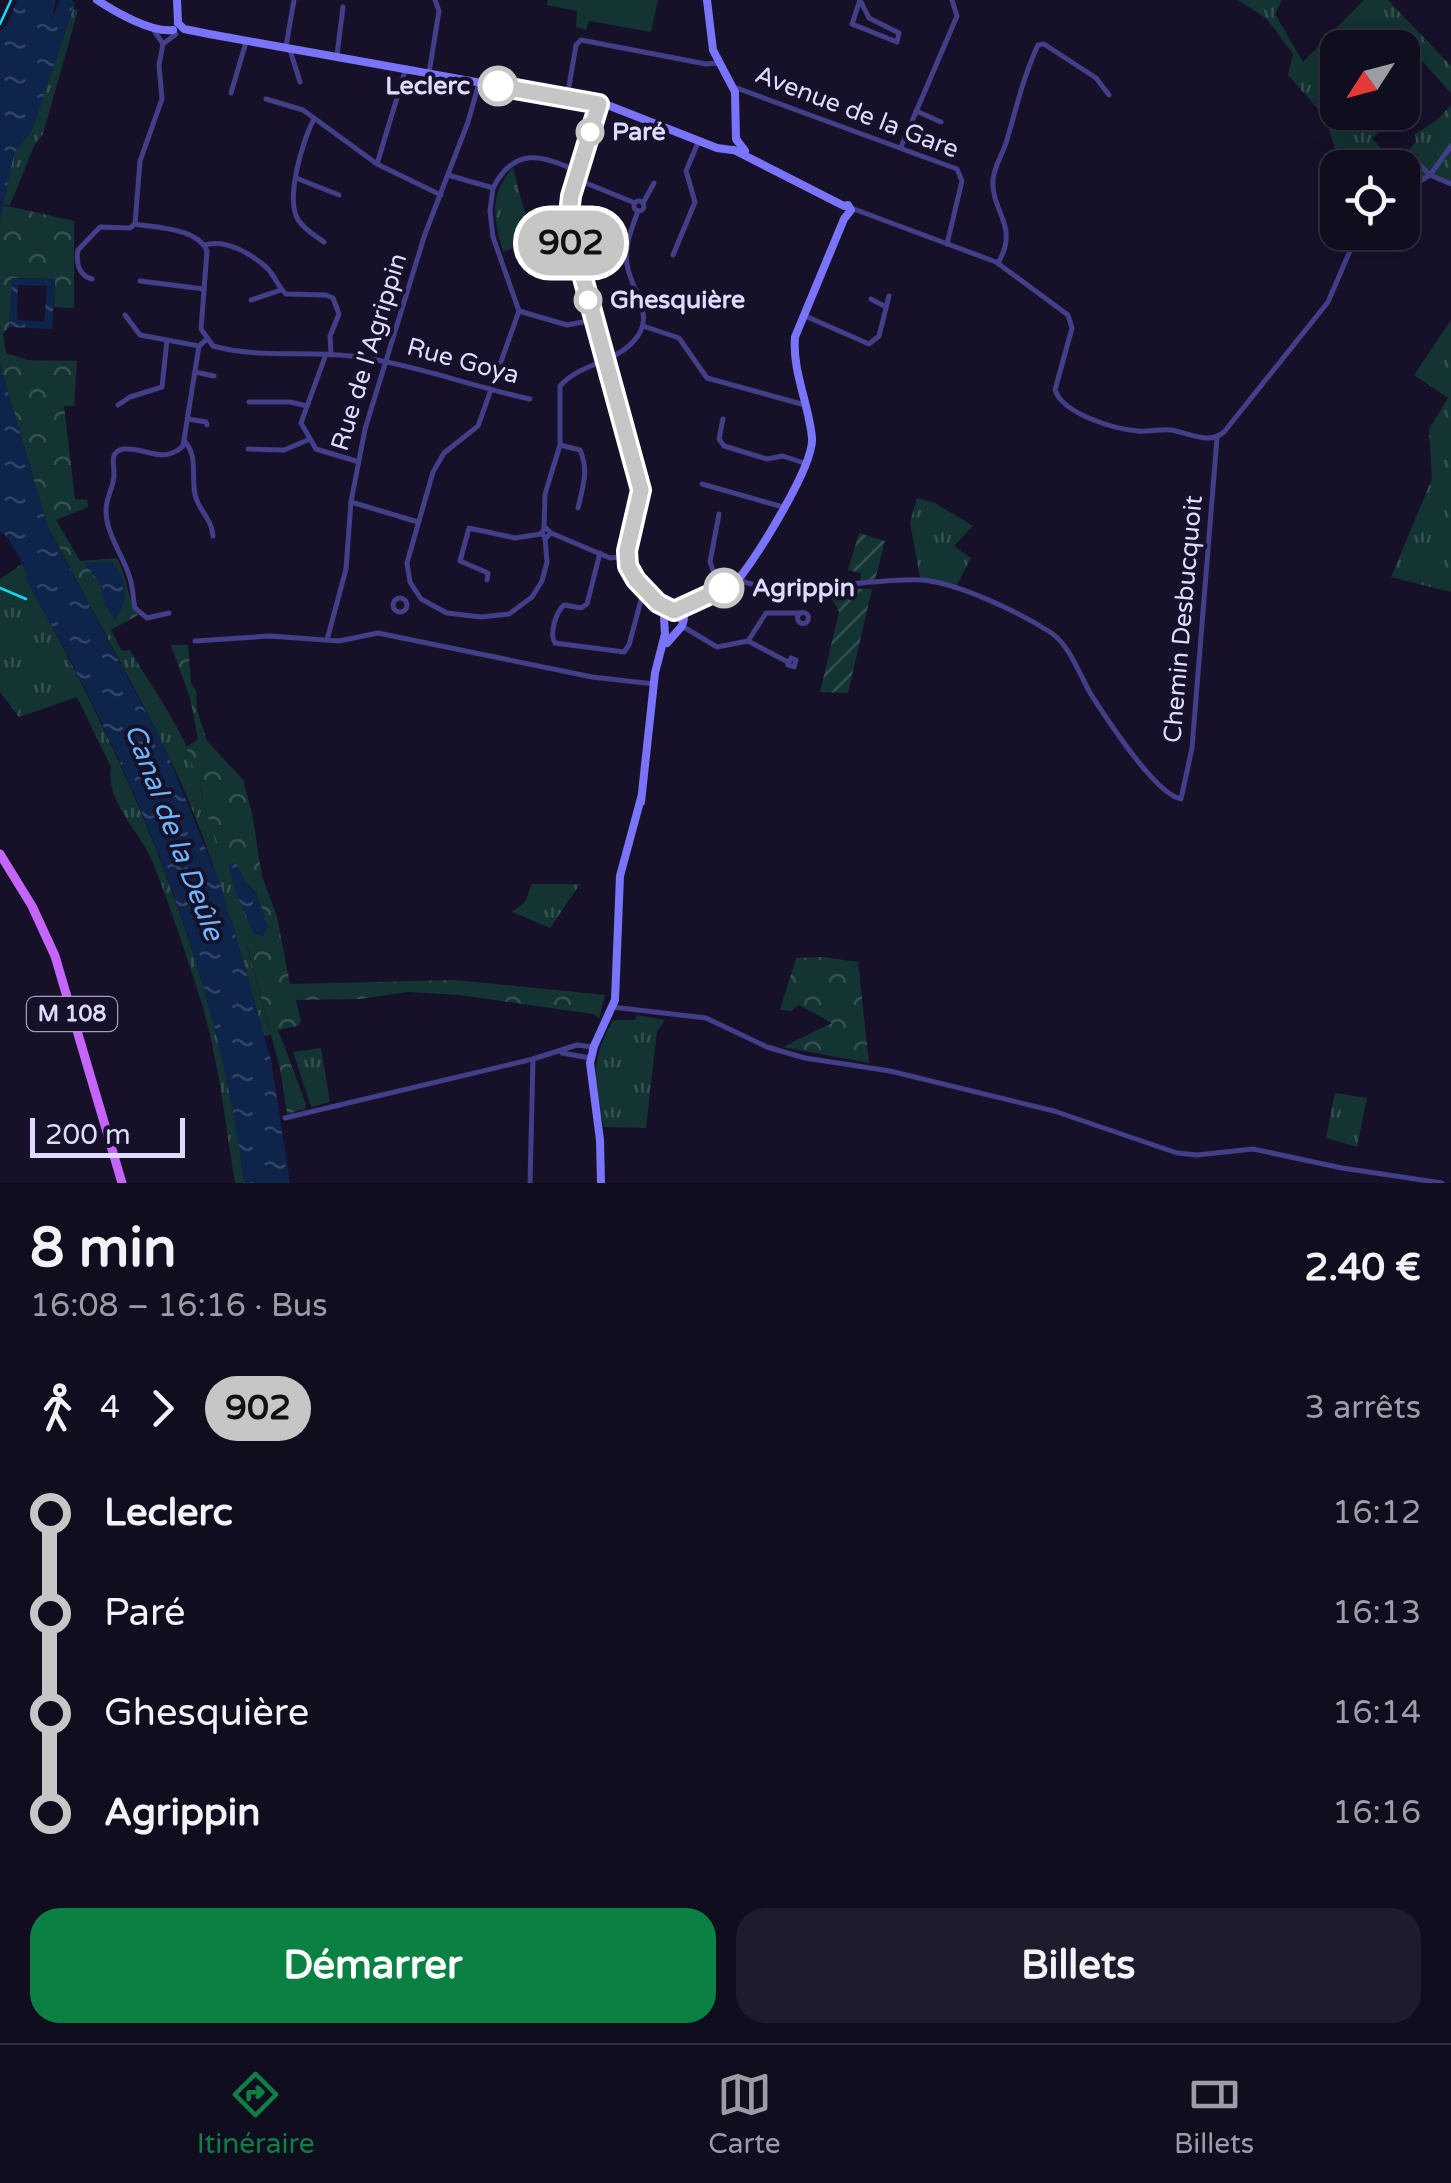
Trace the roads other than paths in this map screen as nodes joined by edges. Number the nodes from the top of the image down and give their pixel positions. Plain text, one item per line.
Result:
1 (177, 0) edge
2 (294, 0) edge
3 (436, 0) edge
4 (707, 0) edge
5 (860, 0) edge
6 (952, 0) edge
7 (98, 1) edge
8 (343, 7) dead end
9 (153, 28) junction
10 (178, 29) junction
11 (246, 39) junction
12 (163, 44) junction
13 (288, 47) junction
14 (337, 55) junction
15 (718, 63) junction
16 (406, 68) junction
17 (429, 73) junction
18 (300, 82) dead end
19 (479, 82) junction
20 (733, 87) junction
21 (231, 94) dead end
22 (1109, 94) dead end
23 (567, 98) junction
24 (266, 99) dead end
25 (599, 104) junction
26 (916, 111) junction
27 (314, 119) junction
28 (941, 122) dead end
29 (702, 141) junction
30 (733, 145) junction
31 (1451, 146) edge
32 (901, 147) junction
33 (377, 164) junction
34 (1420, 165) edge
35 (448, 175) junction
36 (577, 175) junction
37 (1430, 175) junction
38 (296, 178) junction
39 (1420, 181) edge
40 (654, 183) dead end
41 (1451, 184) edge
42 (492, 188) junction
43 (339, 195) dead end
44 (441, 195) junction
45 (635, 203) junction
46 (643, 204) junction
47 (847, 209) junction
48 (638, 211) junction
49 (134, 224) junction
50 (324, 242) dead end
51 (947, 244) junction
52 (205, 245) junction
53 (1350, 250) edge
54 (673, 255) dead end
55 (998, 263) junction
56 (92, 280) dead end
57 (140, 282) dead end
58 (204, 289) junction
59 (281, 290) junction
60 (889, 296) dead end
61 (871, 299) dead end
62 (251, 300) dead end
63 (886, 307) junction
64 (519, 311) junction
65 (126, 315) dead end
66 (803, 315) junction
67 (594, 320) junction
68 (643, 326) junction
69 (167, 340) junction
70 (206, 340) junction
71 (199, 346) junction
72 (328, 354) junction
73 (606, 361) junction
74 (385, 362) junction
75 (196, 372) junction
76 (214, 376) dead end
77 (492, 391) junction
78 (530, 400) dead end
79 (249, 402) dead end
80 (118, 405) dead end
81 (805, 405) junction
82 (306, 406) junction
83 (188, 419) junction
84 (724, 419) dead end
85 (208, 425) dead end
86 (1217, 438) junction
87 (308, 440) junction
88 (184, 442) junction
89 (560, 445) junction
90 (248, 449) dead end
91 (356, 461) junction
92 (807, 464) junction
93 (702, 484) dead end
94 (350, 502) junction
95 (783, 507) junction
96 (578, 508) dead end
97 (719, 514) dead end
98 (418, 522) junction
99 (545, 533) junction
100 (213, 536) dead end
101 (600, 553) junction
102 (626, 556) junction
103 (738, 579) junction
104 (487, 580) dead end
105 (644, 588) junction
106 (720, 590) junction
107 (416, 593) junction
108 (702, 599) junction
109 (406, 600) dead end
110 (658, 603) junction
111 (674, 611) junction
112 (168, 612) dead end
113 (801, 612) dead end
114 (664, 621) junction
115 (680, 626) junction
116 (195, 640) dead end
117 (327, 640) junction
118 (748, 641) junction
119 (788, 662) dead end
120 (656, 670) junction
121 (654, 684) junction
122 (0, 854) edge
123 (611, 1007) junction
124 (594, 1047) junction
125 (559, 1053) junction
126 (590, 1058) junction
127 (532, 1060) junction
128 (285, 1118) dead end
129 (122, 1183) edge
130 (530, 1183) edge
131 (600, 1183) edge
132 (1442, 1183) edge

1 - 10 main road
2 - 13 street
3 - 17 street
4 - 15 main road
5 - 5 street
6 - 26 street
7 - 9 main road
8 - 14 street
9 - 10 main road
9 - 12 street
10 - 11 main road
10 - 12 street
11 - 13 main road
11 - 21 street
12 - 49 street
13 - 14 main road
13 - 18 street
14 - 16 main road
15 - 20 main road
15 - 23 street
16 - 17 main road
16 - 33 street
17 - 19 main road
19 - 23 main road
19 - 35 street, Rue de l'Agrippin
20 - 30 main road
20 - 32 street, Avenue de la Gare
22 - 55 street
23 - 25 main road
24 - 27 street
25 - 29 main road
25 - 36 street
26 - 28 street
26 - 32 street
27 - 33 street
27 - 38 street
29 - 30 main road
29 - 54 street
30 - 47 main road
31 - 37 street
32 - 51 street, Avenue de la Gare
33 - 44 street
34 - 37 street
35 - 42 street
35 - 44 street, Rue de l'Agrippin
36 - 42 street
36 - 45 street
36 - 67 street
37 - 39 street
37 - 41 street
38 - 43 street
38 - 50 street
40 - 46 street
42 - 64 street
44 - 74 street, Rue de l'Agrippin
45 - 46 street
45 - 48 street
46 - 48 street
47 - 51 street
47 - 66 main road
48 - 68 street
49 - 52 street
49 - 56 street
51 - 55 street
52 - 58 street
52 - 59 street
53 - 86 street
55 - 86 street
57 - 58 street
58 - 70 street
59 - 62 street
59 - 72 street
60 - 63 street
61 - 63 street
63 - 66 street
64 - 67 street
64 - 77 street
65 - 69 street
66 - 81 main road
67 - 73 street
68 - 73 street
68 - 81 street
69 - 71 street
69 - 80 street
70 - 71 street
70 - 72 street, Rue Goya
71 - 75 street
72 - 74 street, Rue Goya
72 - 82 street
73 - 89 street
73 - 102 street
74 - 77 street, Rue Goya
74 - 91 street, Rue de l'Agrippin
75 - 76 street
75 - 83 street
77 - 78 street, Rue Goya
77 - 98 street
79 - 82 street
81 - 92 main road
82 - 87 street
83 - 85 street
83 - 88 street
84 - 92 street
86 - 103 street, Chemin Desbucquoit
87 - 90 street
87 - 91 street
88 - 100 street
88 - 112 street
89 - 96 street
89 - 99 street
91 - 94 street, Rue de l'Agrippin
92 - 95 main road
93 - 95 street
94 - 98 street
94 - 117 street, Rue de l'Agrippin
95 - 103 main road
97 - 106 street
98 - 107 street
99 - 101 street
99 - 104 street
99 - 107 street
101 - 102 street
101 - 105 street
102 - 105 street
103 - 106 main road
105 - 110 street
106 - 108 main road
107 - 109 street
108 - 111 main road
108 - 115 main road
110 - 111 street
110 - 114 street
111 - 114 main road
111 - 115 main road
113 - 118 street
114 - 115 main road
114 - 120 main road
115 - 118 street
115 - 120 main road
116 - 117 street
117 - 121 street
118 - 119 street
120 - 121 main road
121 - 123 main road
122 - 129 main road, M 108
123 - 124 main road
123 - 132 street
124 - 125 street
124 - 126 main road
125 - 126 street
125 - 127 street
126 - 131 main road
127 - 128 street
127 - 130 street

